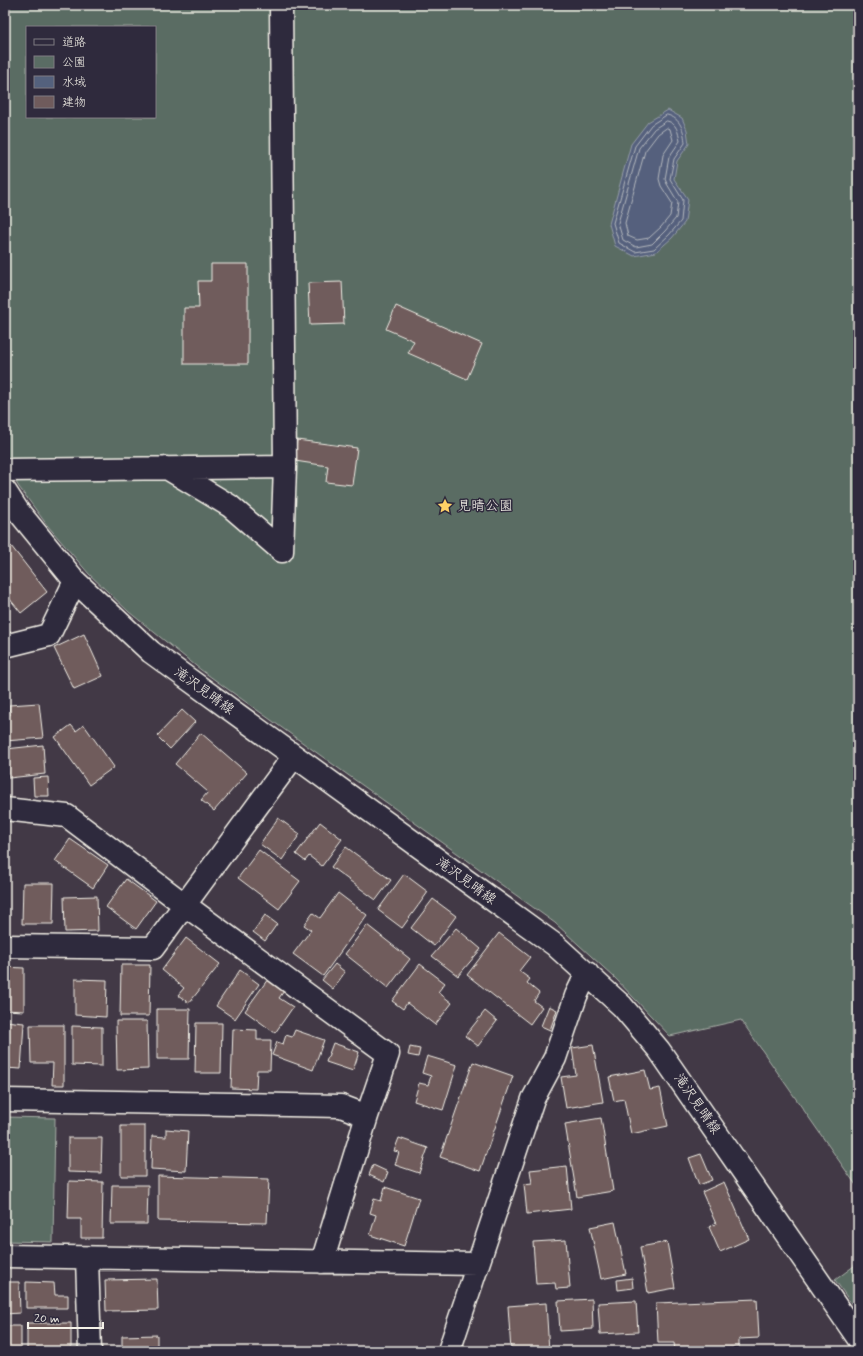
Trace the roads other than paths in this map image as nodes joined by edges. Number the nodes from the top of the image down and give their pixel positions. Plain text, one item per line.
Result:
1 (281, 5) edge
2 (285, 467) junction
3 (167, 468) junction
4 (5, 470) edge
5 (5, 491) edge
6 (75, 581) junction
7 (5, 646) edge
8 (294, 756) junction
9 (5, 810) edge
10 (185, 905) junction
11 (5, 946) edge
12 (587, 973) junction
13 (5, 1100) edge
14 (367, 1116) junction
15 (5, 1256) edge
16 (87, 1258) junction
17 (322, 1262) junction
18 (477, 1264) junction
19 (858, 1338) edge
20 (90, 1351) edge
21 (449, 1351) edge

1 - 2 street
2 - 3 street
2 - 3 street
3 - 4 street
5 - 6 street, 滝沢見晴線
6 - 7 street
6 - 8 street, 滝沢見晴線
8 - 10 street
8 - 12 street, 滝沢見晴線
9 - 10 street
10 - 11 street
10 - 14 street
12 - 18 street
12 - 19 street, 滝沢見晴線
13 - 14 street
14 - 17 street
15 - 16 street
16 - 17 street
16 - 20 street
17 - 18 street
18 - 21 street

